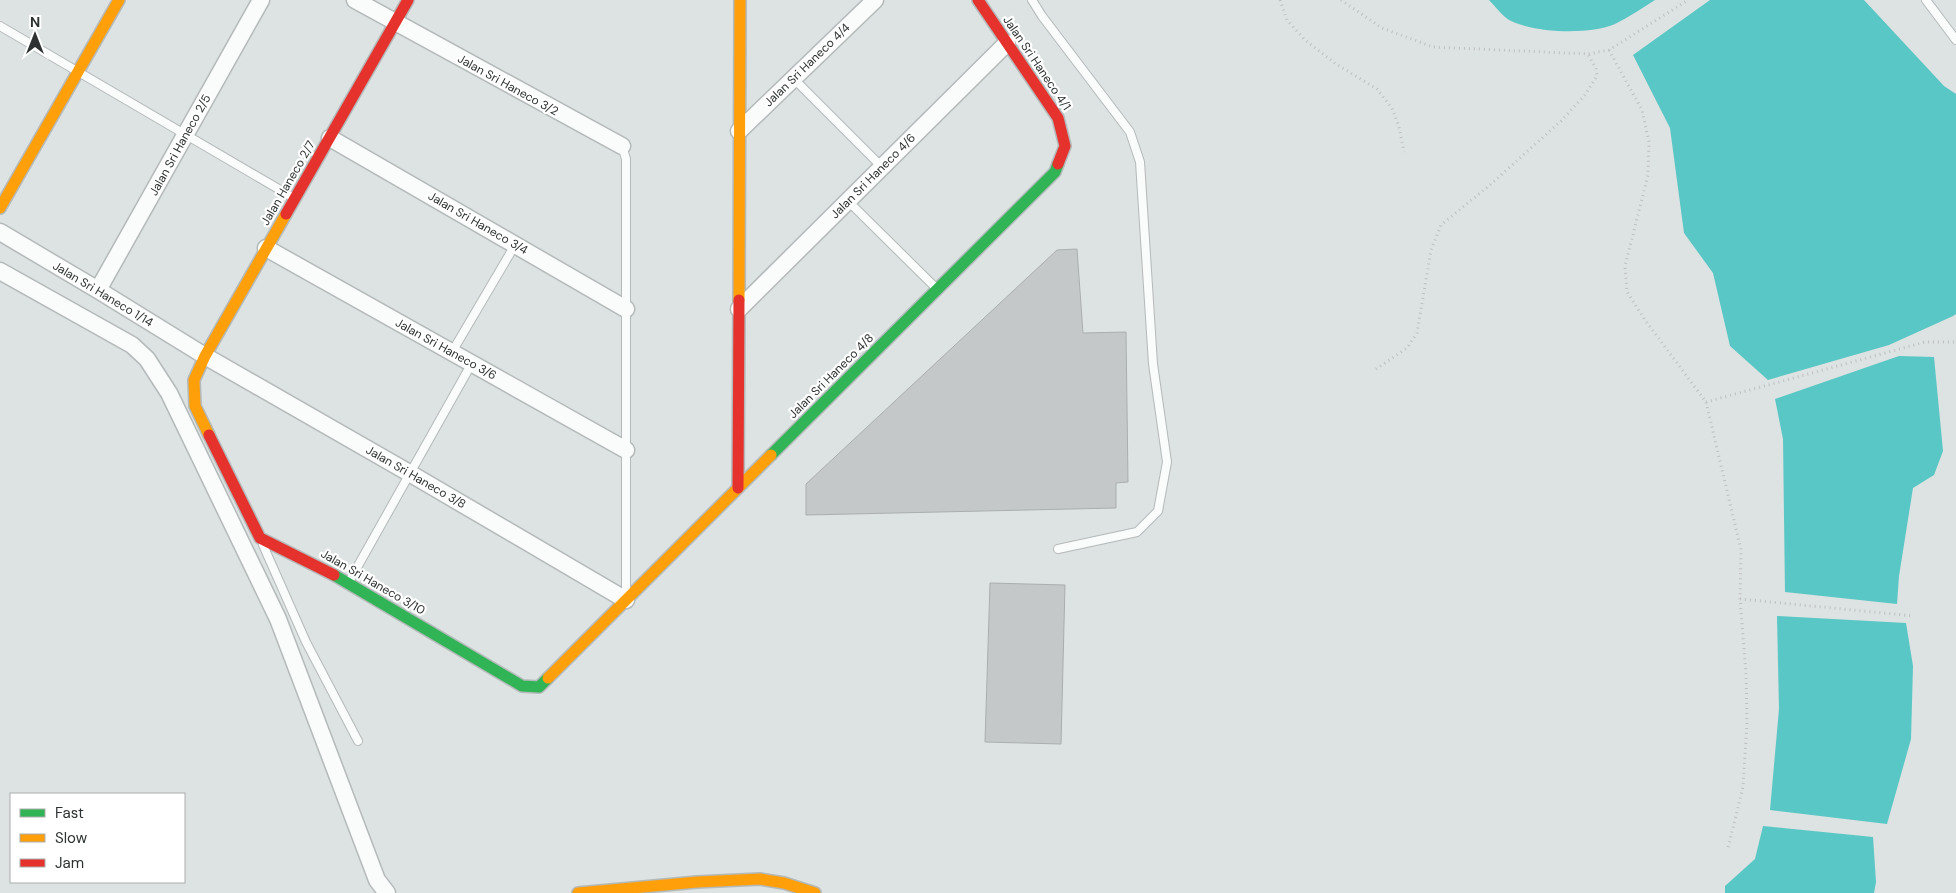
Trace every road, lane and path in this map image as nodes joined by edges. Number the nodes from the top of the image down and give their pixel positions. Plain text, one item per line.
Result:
1 (119, 0) edge
2 (261, 0) edge
3 (354, 0) edge
4 (408, 0) edge
5 (740, 0) edge
6 (876, 0) edge
7 (978, 0) edge
8 (1032, 0) edge
9 (1280, 0) edge
10 (1341, 0) edge
11 (1688, 0) edge
12 (1926, 0) edge
13 (395, 23) junction
14 (0, 26) edge
15 (1956, 40) edge
16 (1007, 43) junction
17 (1609, 50) junction
18 (1588, 54) junction
19 (77, 71) junction
20 (794, 79) junction
21 (740, 131) junction
22 (186, 135) junction
23 (330, 138) junction
24 (622, 146) joint
25 (1404, 152) dead end
26 (882, 167) junction
27 (1055, 172) joint
28 (295, 198) junction
29 (848, 201) junction
30 (0, 208) edge
31 (0, 232) edge
32 (515, 244) junction
33 (266, 248) junction
34 (0, 271) edge
35 (938, 289) junction
36 (98, 290) junction
37 (626, 309) junction
38 (739, 309) junction
39 (1956, 342) edge
40 (452, 352) junction
41 (205, 356) junction
42 (472, 363) junction
43 (1376, 370) dead end
44 (1706, 402) junction
45 (626, 450) junction
46 (411, 474) junction
47 (738, 488) junction
48 (260, 538) junction
49 (1058, 549) dead end
50 (349, 582) junction
51 (1740, 599) junction
52 (626, 600) junction
53 (1914, 616) dead end
54 (358, 741) dead end
55 (1728, 848) dead end
56 (387, 893) edge
57 (578, 893) edge
58 (815, 893) edge

1 - 19 street
2 - 22 street, Jalan Sri Haneco 2/5
3 - 13 street, Jalan Sri Haneco 3/2
4 - 13 street, Jalan Haneco 2/7
5 - 21 street
6 - 20 street, Jalan Sri Haneco 4/4
7 - 16 street, Jalan Sri Haneco 4/1
8 - 49 lane
9 - 25 path
10 - 18 path
11 - 17 path
12 - 15 lane
13 - 23 street, Jalan Haneco 2/7
13 - 24 street, Jalan Sri Haneco 3/2
14 - 19 lane
16 - 26 street, Jalan Sri Haneco 4/6
16 - 27 street, Jalan Sri Haneco 4/1
17 - 18 path
17 - 44 path
18 - 43 path
19 - 22 lane
19 - 30 street
20 - 21 street, Jalan Sri Haneco 4/4
20 - 26 lane
21 - 38 street
22 - 28 lane
22 - 36 street, Jalan Sri Haneco 2/5
23 - 28 street, Jalan Haneco 2/7
23 - 32 street, Jalan Sri Haneco 3/4
24 - 37 lane
26 - 29 street, Jalan Sri Haneco 4/6
27 - 35 street, Jalan Sri Haneco 4/8
28 - 33 street, Jalan Haneco 2/7
29 - 35 lane
29 - 38 street, Jalan Sri Haneco 4/6
31 - 36 street, Jalan Sri Haneco 1/14
32 - 37 street, Jalan Sri Haneco 3/4
32 - 40 lane
33 - 40 street, Jalan Sri Haneco 3/6
33 - 41 street, Jalan Haneco 2/7
34 - 56 street
35 - 47 street, Jalan Sri Haneco 4/8
36 - 41 street, Jalan Sri Haneco 1/14
37 - 45 lane
38 - 47 street
39 - 44 path
40 - 42 street, Jalan Sri Haneco 3/6
41 - 46 street, Jalan Sri Haneco 3/8
41 - 48 street
42 - 45 street, Jalan Sri Haneco 3/6
42 - 46 lane
44 - 51 path
45 - 52 lane
46 - 50 lane
46 - 52 street, Jalan Sri Haneco 3/8
47 - 52 street, Jalan Sri Haneco 4/8
48 - 50 street, Jalan Sri Haneco 3/10
48 - 54 lane
50 - 52 street, Jalan Sri Haneco 3/10
51 - 53 path
51 - 55 path
57 - 58 street

